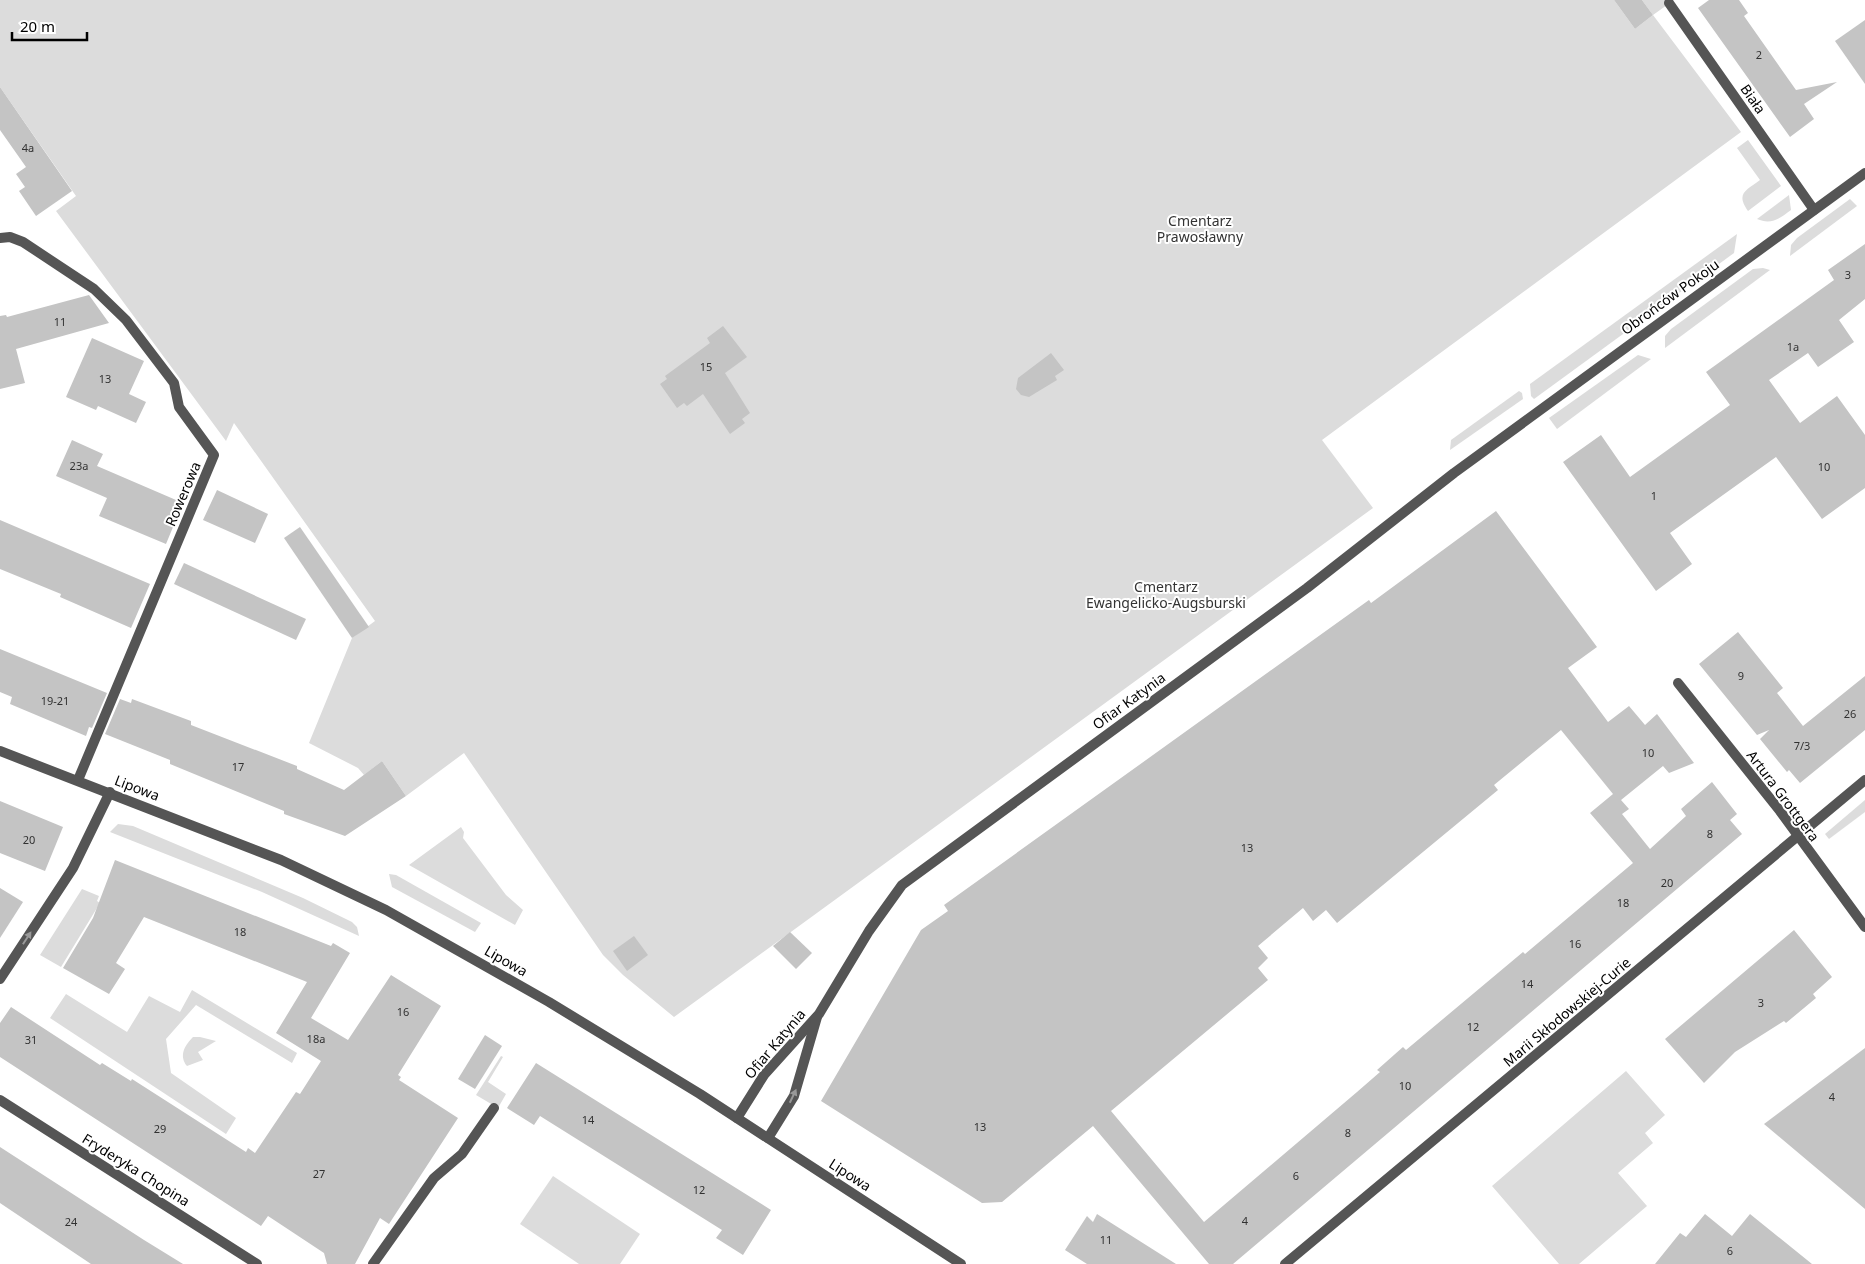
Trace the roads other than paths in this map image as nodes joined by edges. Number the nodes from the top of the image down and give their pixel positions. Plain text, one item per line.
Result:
1 (1669, 3) dead end
2 (1865, 173) edge
3 (1814, 210) junction
4 (0, 238) edge
5 (1493, 445) joint
6 (1678, 683) dead end
7 (0, 751) edge
8 (78, 780) junction
9 (1865, 780) edge
10 (110, 792) junction
11 (1798, 837) junction
12 (1865, 927) edge
13 (0, 979) edge
14 (818, 1014) junction
15 (0, 1100) edge
16 (494, 1108) dead end
17 (738, 1118) junction
18 (768, 1138) junction
19 (256, 1264) edge
20 (373, 1264) edge
21 (961, 1264) edge
22 (1285, 1264) edge

1 - 3 street, Biała
2 - 3 street, Obrońców Pokoju
3 - 5 street, Obrońców Pokoju
4 - 8 street, Rowerowa
5 - 14 street, Ofiar Katynia
6 - 11 street, Artura Grottgera
7 - 8 street, Lipowa
8 - 10 street, Lipowa
9 - 11 street, Marii Skłodowskiej-Curie
13 -> 10 street
10 - 17 street, Lipowa
11 - 12 street, Artura Grottgera
11 - 22 street, Marii Skłodowskiej-Curie
14 - 17 street, Ofiar Katynia
18 -> 14 street, Ofiar Katynia
15 - 19 street, Fryderyka Chopina
16 - 20 street
17 - 18 street, Lipowa
18 - 21 street, Lipowa

